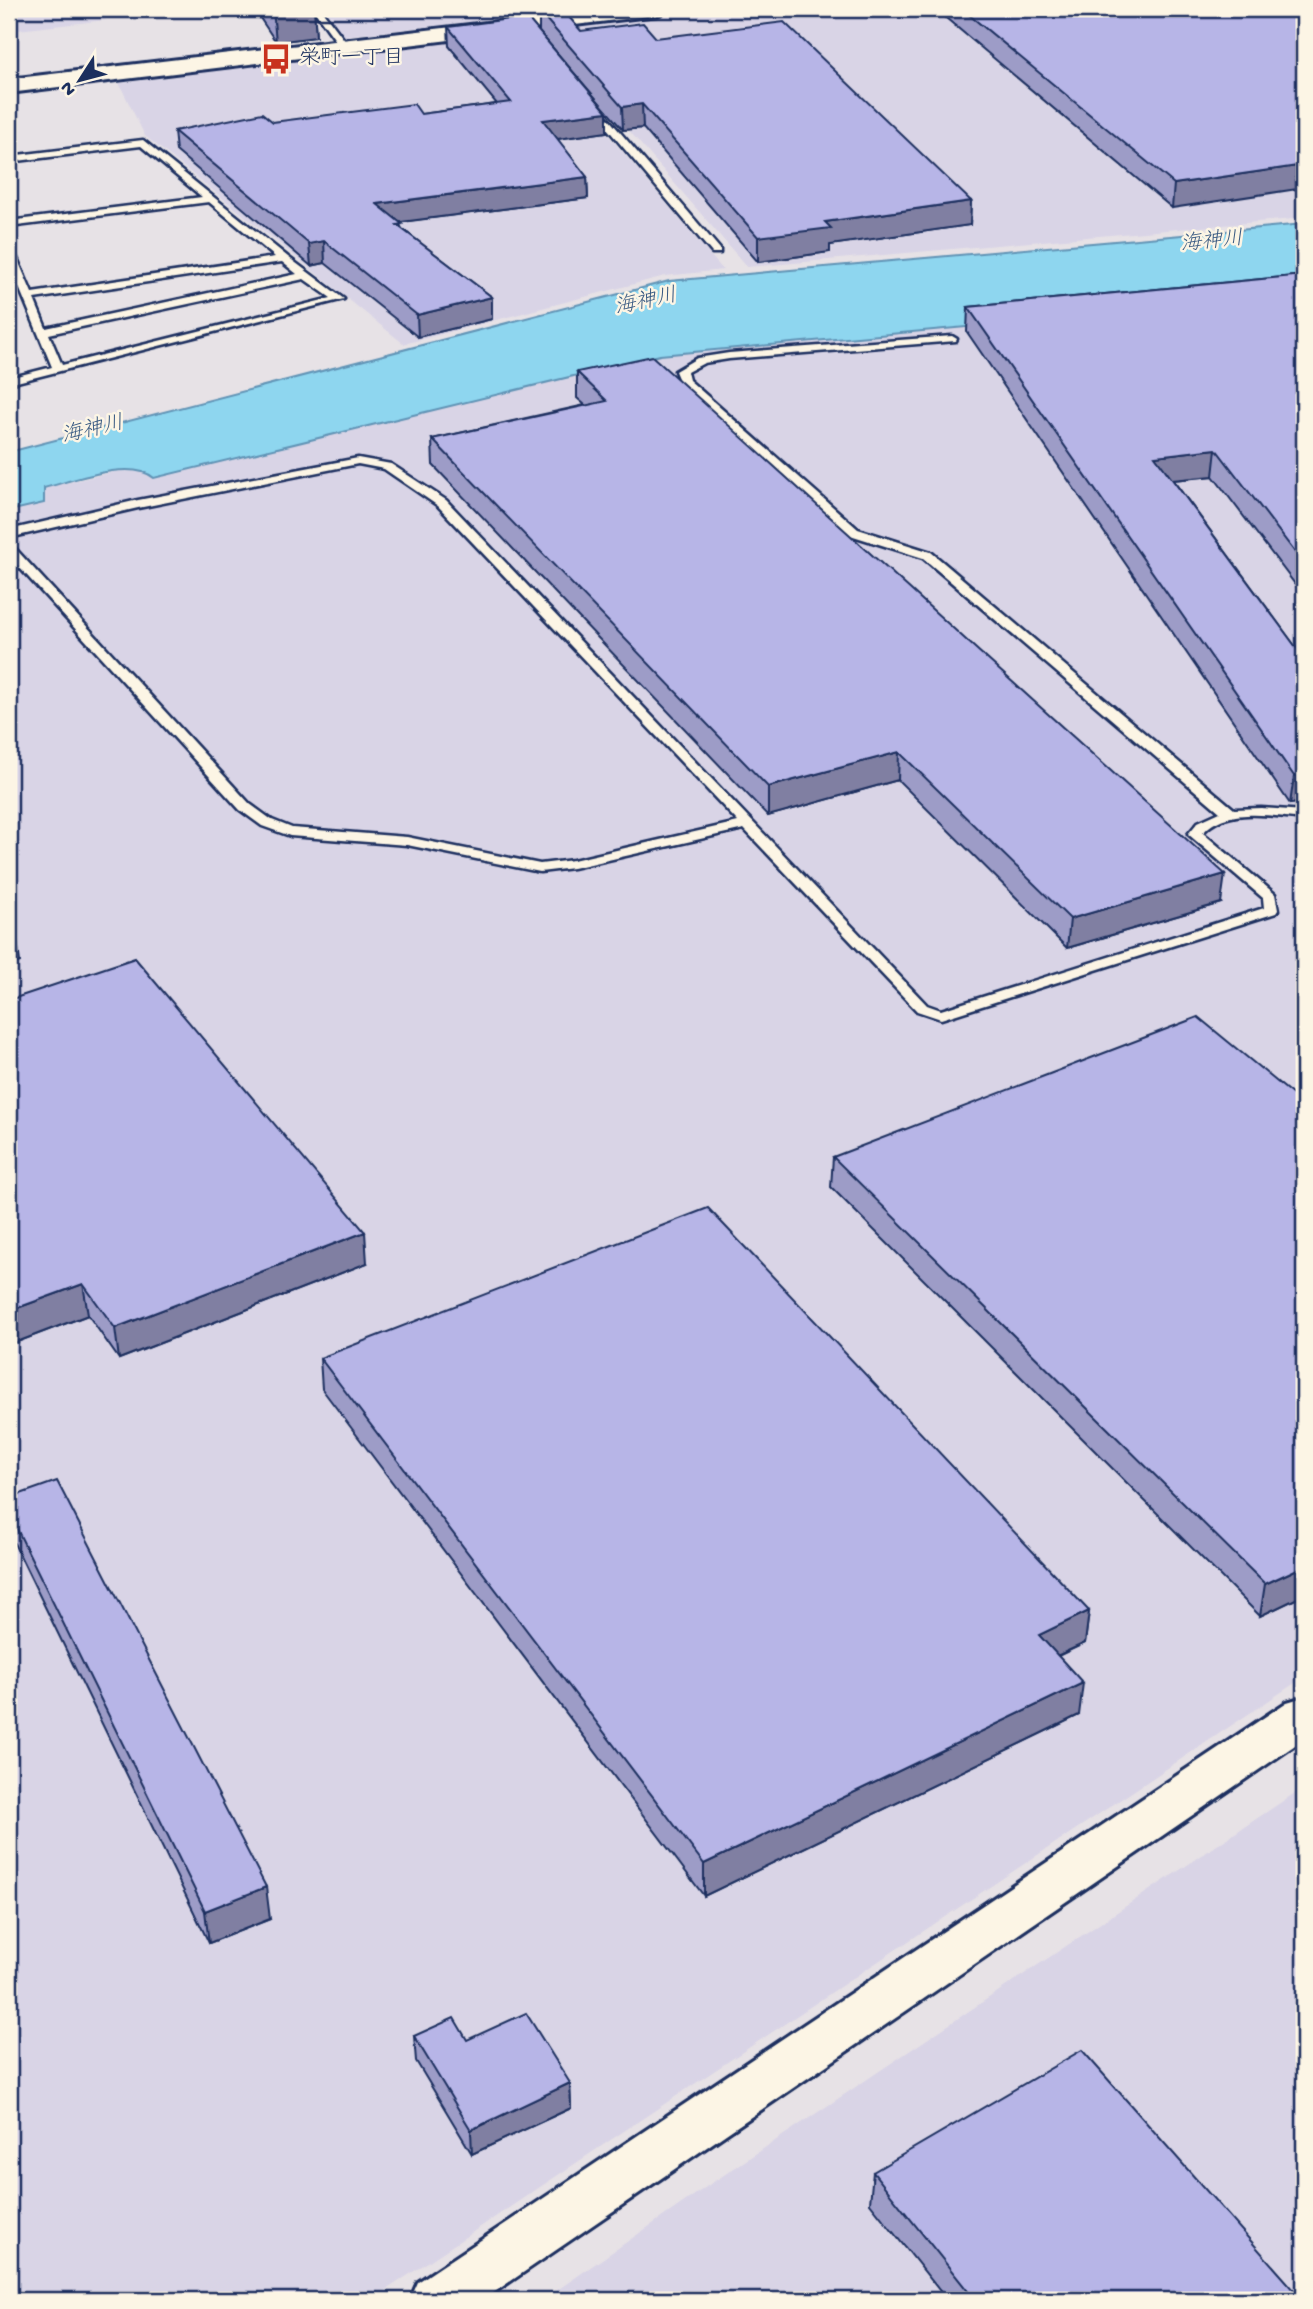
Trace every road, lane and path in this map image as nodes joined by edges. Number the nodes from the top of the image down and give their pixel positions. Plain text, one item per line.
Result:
1 (317, 9) edge
2 (658, 9) edge
3 (598, 12) edge
4 (344, 46) junction
5 (9, 86) edge
6 (585, 96) edge
7 (9, 159) edge
8 (210, 199) junction
9 (9, 223) edge
10 (9, 251) edge
11 (716, 251) dead end
12 (284, 259) junction
13 (306, 275) junction
14 (28, 297) junction
15 (43, 332) junction
16 (953, 339) dead end
17 (58, 369) junction
18 (9, 381) edge
19 (9, 534) edge
20 (9, 548) edge
21 (1231, 814) junction
22 (1304, 815) edge
23 (747, 824) junction
24 (1304, 1715) edge
25 (438, 2300) edge

1 - 4 lane
2 - 3 street
3 - 4 street
4 - 5 street
6 - 11 lane
7 - 8 lane
8 - 9 lane
8 - 12 lane
10 - 14 lane
12 - 13 lane
12 - 14 lane
13 - 15 lane
13 - 17 lane
14 - 15 lane
15 - 17 lane
16 - 21 lane
17 - 18 lane
19 - 23 lane
20 - 23 lane
21 - 22 lane
21 - 23 lane
24 - 25 street

